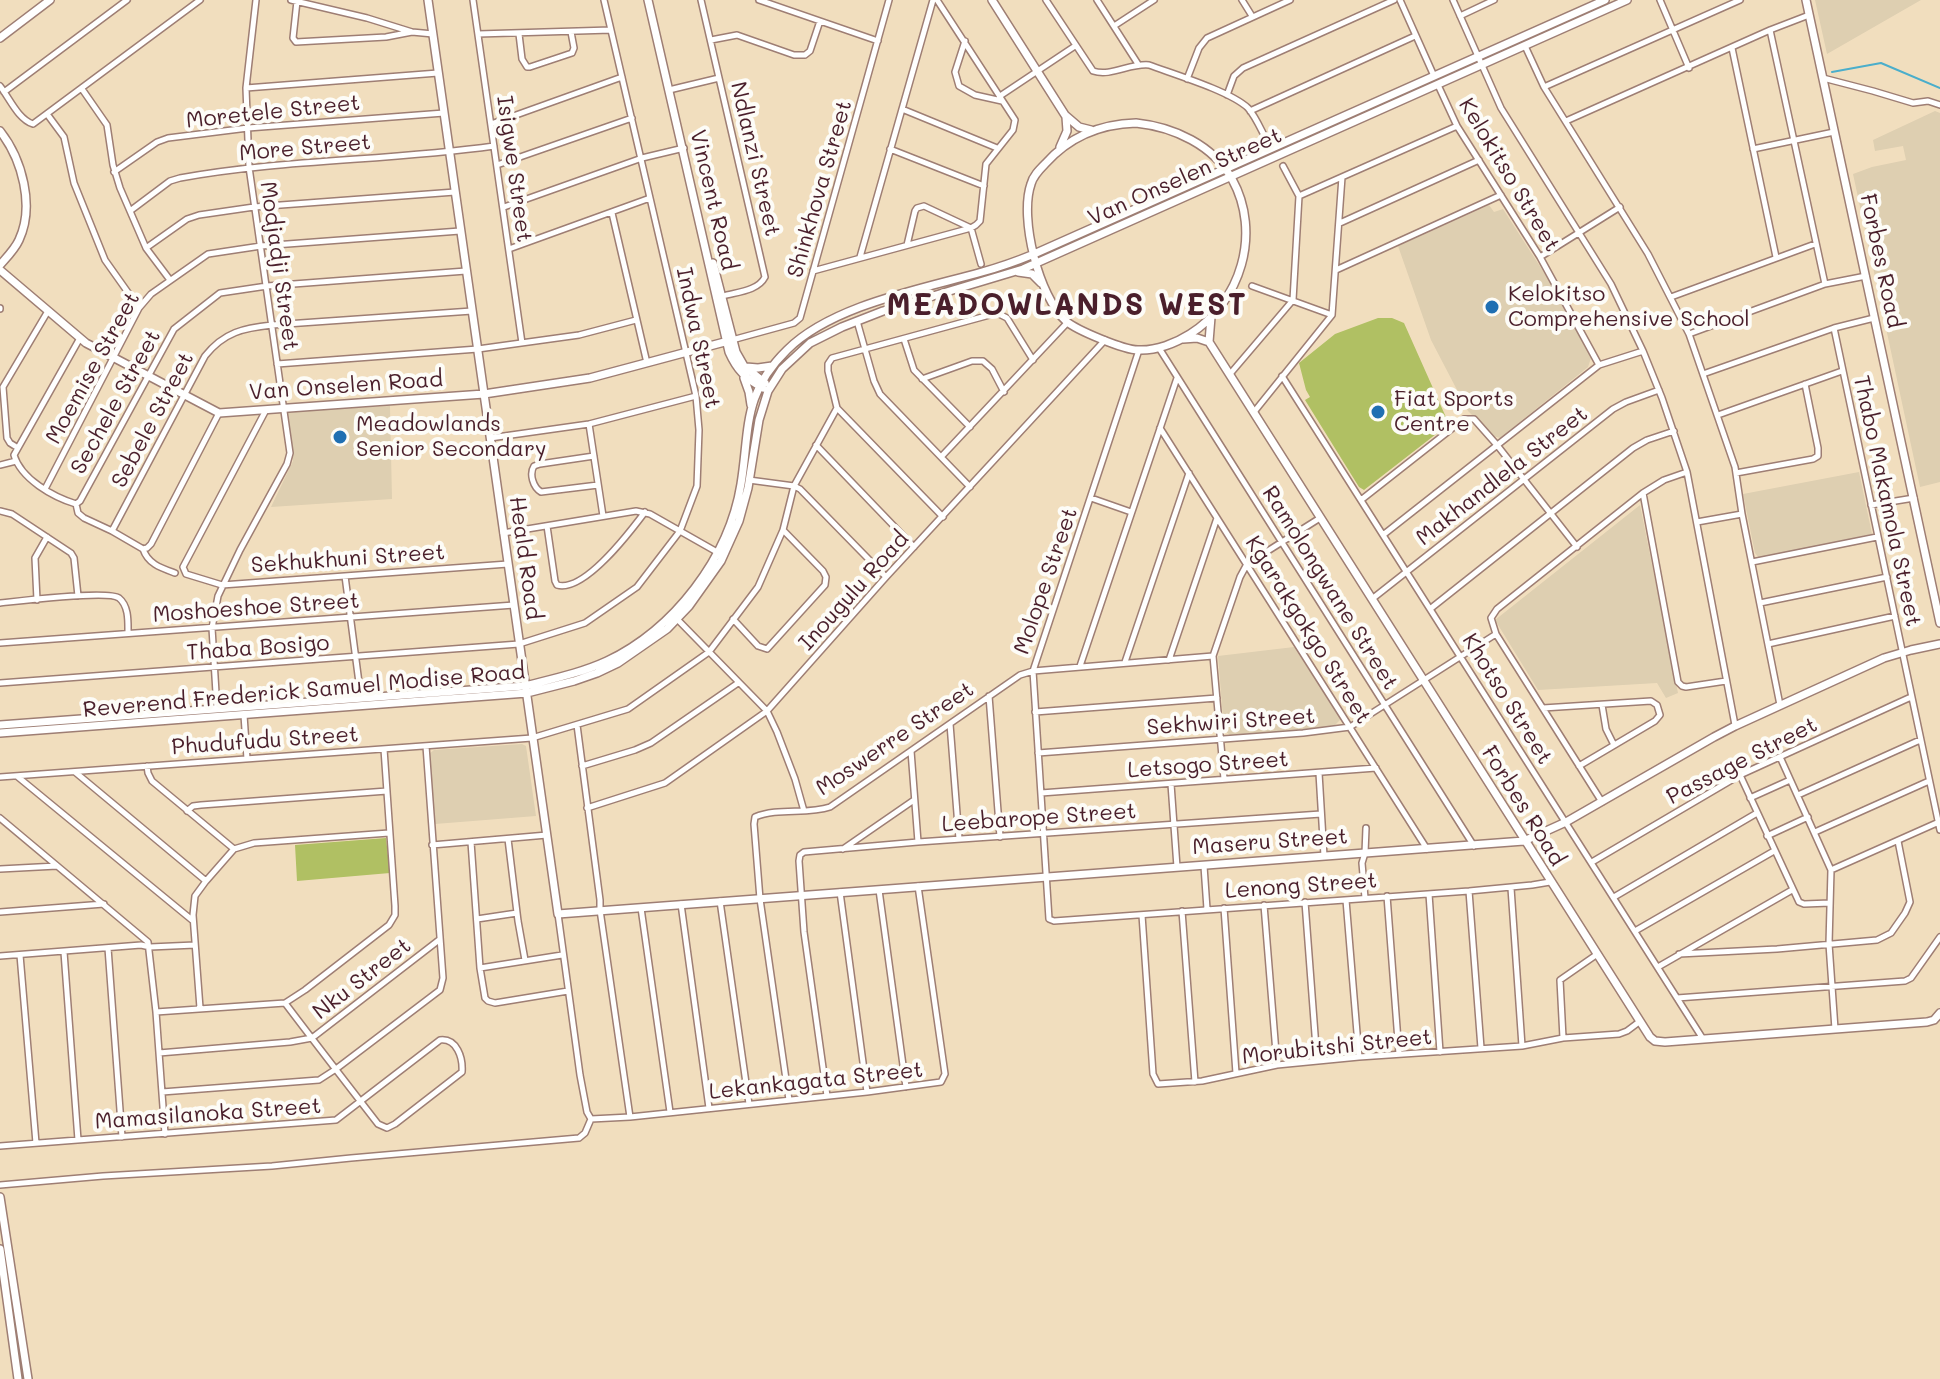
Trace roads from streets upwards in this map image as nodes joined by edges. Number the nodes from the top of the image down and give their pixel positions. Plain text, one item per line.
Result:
1 (50, 0) edge
2 (127, 0) edge
3 (200, 0) edge
4 (256, 0) edge
5 (428, 0) edge
6 (473, 0) edge
7 (604, 0) edge
8 (649, 0) edge
9 (701, 0) edge
10 (759, 0) edge
11 (888, 0) edge
12 (935, 0) edge
13 (992, 0) edge
14 (1046, 0) edge
15 (1097, 0) edge
16 (1154, 0) edge
17 (1242, 0) edge
18 (1290, 0) edge
19 (1397, 0) edge
20 (1453, 0) edge
21 (1494, 0) edge
22 (1605, 0) edge
23 (1627, 0) edge
24 (1660, 0) edge
25 (1740, 0) edge
26 (1806, 0) edge
27 (294, 1) edge
28 (1809, 15) junction
29 (1460, 16) junction
30 (1252, 17) junction
31 (820, 21) junction
32 (1114, 26) junction
33 (1673, 29) junction
34 (611, 30) junction
35 (1770, 30) junction
36 (412, 32) junction
37 (571, 32) junction
38 (433, 34) junction
39 (478, 34) junction
40 (519, 34) junction
41 (1415, 36) junction
42 (0, 38) edge
43 (711, 40) junction
44 (878, 41) junction
45 (965, 41) junction
46 (1075, 46) junction
47 (1525, 46) junction
48 (1732, 48) junction
49 (1481, 62) junction
50 (1138, 64) junction
51 (1689, 68) junction
52 (1037, 72) junction
53 (438, 73) junction
54 (1434, 76) junction
55 (622, 77) junction
56 (719, 78) junction
57 (1823, 78) junction
58 (1187, 79) junction
59 (1438, 85) junction
60 (1544, 87) junction
61 (246, 88) junction
62 (2, 89) edge
63 (82, 89) junction
64 (670, 89) junction
65 (1227, 95) junction
66 (1001, 98) junction
67 (1940, 105) edge
68 (902, 109) junction
69 (1250, 111) junction
70 (444, 113) junction
71 (47, 114) junction
72 (1065, 115) junction
73 (632, 118) junction
74 (1566, 121) junction
75 (491, 124) junction
76 (1457, 126) junction
77 (248, 128) junction
78 (0, 131) edge
79 (1094, 131) junction
80 (1834, 132) junction
81 (1793, 140) junction
82 (1267, 141) dead end
83 (494, 146) junction
84 (684, 148) junction
85 (997, 148) junction
86 (890, 149) junction
87 (1059, 149) junction
88 (1753, 149) junction
89 (449, 152) junction
90 (642, 158) junction
91 (1479, 160) junction
92 (497, 165) junction
93 (1283, 166) dead end
94 (249, 167) junction
95 (1225, 169) junction
96 (114, 172) junction
97 (1231, 177) junction
98 (1342, 177) junction
99 (984, 186) junction
100 (455, 192) junction
101 (1501, 195) junction
102 (1299, 196) junction
103 (650, 198) junction
104 (254, 207) junction
105 (503, 207) junction
106 (1620, 207) junction
107 (130, 211) junction
108 (612, 213) junction
109 (1340, 223) junction
110 (971, 228) junction
111 (460, 231) junction
112 (1580, 233) junction
113 (1028, 234) junction
114 (1815, 244) junction
115 (907, 245) junction
116 (261, 246) junction
117 (146, 248) junction
118 (509, 249) junction
119 (1034, 254) junction
120 (1540, 257) junction
121 (1776, 257) junction
122 (859, 258) junction
123 (1016, 261) junction
124 (1036, 263) junction
125 (981, 264) dead end
126 (0, 268) edge
127 (1336, 270) junction
128 (466, 271) junction
129 (813, 271) junction
130 (1012, 273) junction
131 (1866, 276) junction
132 (170, 280) junction
133 (1825, 284) junction
134 (267, 286) junction
135 (1252, 286) dead end
136 (1045, 288) junction
137 (723, 296) junction
138 (1671, 297) junction
139 (1293, 300) junction
140 (139, 308) junction
141 (48, 311) junction
142 (472, 311) junction
143 (1332, 315) junction
144 (1211, 317) junction
145 (1874, 318) junction
146 (636, 320) junction
147 (857, 321) junction
148 (1067, 323) junction
149 (272, 325) junction
150 (1834, 328) junction
151 (1689, 334) junction
152 (80, 338) junction
153 (904, 339) junction
154 (1182, 339) junction
155 (1105, 340) junction
156 (730, 341) junction
157 (1209, 342) junction
158 (522, 343) junction
159 (1159, 347) junction
160 (478, 349) junction
161 (866, 349) junction
162 (1139, 350) junction
163 (1643, 351) junction
164 (686, 352) junction
165 (114, 359) junction
166 (1033, 360) junction
167 (647, 363) junction
168 (277, 364) junction
169 (1599, 365) junction
170 (772, 366) junction
171 (743, 371) junction
172 (1842, 371) junction
173 (1703, 374) junction
174 (1229, 375) junction
175 (1282, 376) junction
176 (1178, 377) junction
177 (149, 378) junction
178 (922, 379) junction
179 (761, 384) junction
180 (1805, 384) junction
181 (2, 388) edge
182 (770, 389) junction
183 (1659, 390) junction
184 (1004, 392) junction
185 (484, 394) junction
186 (184, 396) junction
187 (696, 396) junction
188 (751, 407) junction
189 (837, 408) junction
190 (284, 409) junction
191 (266, 410) junction
192 (1253, 412) junction
193 (219, 413) junction
194 (1718, 415) junction
195 (589, 424) junction
196 (3, 426) edge
197 (970, 427) junction
198 (1160, 428) junction
199 (1674, 431) junction
200 (490, 438) junction
201 (816, 445) junction
202 (1497, 445) junction
203 (18, 448) junction
204 (594, 456) junction
205 (941, 457) junction
206 (16, 461) junction
207 (0, 465) edge
208 (1189, 472) junction
209 (1687, 472) junction
210 (1736, 473) junction
211 (1524, 479) junction
212 (749, 480) junction
213 (598, 485) junction
214 (794, 486) junction
215 (970, 487) junction
216 (45, 489) junction
217 (1643, 493) junction
218 (1091, 498) junction
219 (1914, 498) junction
220 (1361, 500) junction
221 (76, 504) junction
222 (1871, 505) junction
223 (0, 511) edge
224 (645, 512) junction
225 (1131, 512) junction
226 (1550, 513) junction
227 (1742, 514) junction
228 (603, 516) junction
229 (943, 517) junction
230 (1218, 517) junction
231 (1320, 518) junction
232 (1697, 522) junction
233 (547, 526) junction
234 (783, 530) junction
235 (112, 531) junction
236 (680, 531) junction
237 (503, 533) junction
238 (1383, 535) junction
239 (1877, 536) junction
240 (47, 537) junction
241 (1282, 542) junction
242 (914, 547) junction
243 (1577, 547) junction
244 (143, 549) junction
245 (718, 552) junction
246 (1752, 562) junction
247 (508, 564) junction
248 (1247, 564) junction
249 (1407, 572) junction
250 (175, 573) dead end
251 (345, 576) junction
252 (886, 577) junction
253 (1887, 577) junction
254 (222, 585) junction
255 (78, 596) junction
256 (1372, 599) junction
257 (37, 600) junction
258 (0, 603) edge
259 (1760, 603) junction
260 (514, 605) junction
261 (1430, 609) junction
262 (1895, 616) junction
263 (350, 617) junction
264 (733, 619) junction
265 (678, 620) junction
266 (1940, 623) edge
267 (212, 628) junction
268 (128, 633) junction
269 (1496, 634) junction
270 (0, 643) edge
271 (519, 644) junction
272 (1768, 644) junction
273 (1940, 644) edge
274 (709, 652) junction
275 (1903, 652) junction
276 (1213, 656) junction
277 (1461, 656) junction
278 (355, 657) junction
279 (1169, 660) junction
280 (1125, 662) junction
281 (1080, 666) junction
282 (214, 667) junction
283 (1033, 671) junction
284 (1423, 680) junction
285 (1726, 681) junction
286 (0, 683) edge
287 (738, 683) junction
288 (526, 690) junction
289 (989, 696) junction
290 (1911, 697) junction
291 (1217, 698) junction
292 (361, 699) junction
293 (1386, 705) junction
294 (1602, 705) junction
295 (1780, 706) junction
296 (1543, 708) junction
297 (217, 710) junction
298 (767, 711) junction
299 (1035, 712) junction
300 (244, 715) junction
301 (950, 724) junction
302 (0, 725) edge
303 (577, 725) junction
304 (1735, 726) junction
305 (1350, 727) junction
306 (0, 733) edge
307 (532, 738) junction
308 (1221, 738) junction
309 (1920, 740) junction
310 (1614, 745) junction
311 (426, 746) junction
312 (384, 749) junction
313 (911, 750) junction
314 (1038, 753) junction
315 (1780, 757) junction
316 (247, 759) junction
317 (147, 766) junction
318 (582, 766) junction
319 (1579, 766) junction
320 (1376, 768) junction
321 (74, 772) junction
322 (1319, 773) junction
323 (1740, 775) junction
324 (17, 776) junction
325 (0, 777) edge
326 (1224, 779) junction
327 (1790, 780) junction
328 (1929, 781) junction
329 (1171, 784) junction
330 (387, 791) junction
331 (1041, 793) junction
332 (1798, 795) junction
333 (1750, 798) junction
334 (915, 799) junction
335 (1602, 802) junction
336 (587, 808) junction
337 (187, 811) junction
338 (804, 811) junction
339 (1757, 813) junction
340 (1321, 814) junction
341 (1808, 817) junction
342 (0, 818) edge
343 (1566, 822) junction
344 (1939, 822) edge
345 (1173, 824) junction
346 (1366, 828) dead end
347 (1940, 830) edge
348 (1815, 832) junction
349 (389, 833) junction
350 (1043, 834) junction
351 (547, 835) junction
352 (1767, 836) junction
353 (1000, 837) junction
354 (508, 839) junction
355 (959, 839) junction
356 (1524, 841) junction
357 (1898, 841) junction
358 (471, 842) junction
359 (918, 842) junction
360 (432, 845) junction
361 (1474, 846) junction
362 (234, 849) junction
363 (843, 849) junction
364 (1427, 849) junction
365 (1774, 851) junction
366 (1365, 853) junction
367 (1324, 856) junction
368 (1592, 862) junction
369 (58, 866) junction
370 (1204, 866) junction
371 (1177, 867) junction
372 (0, 869) edge
373 (1831, 870) junction
374 (1046, 877) junction
375 (206, 881) junction
376 (1550, 882) junction
377 (918, 886) junction
378 (1511, 887) junction
379 (879, 890) junction
380 (1792, 890) junction
381 (1469, 891) junction
382 (840, 892) junction
383 (1429, 893) junction
384 (801, 895) junction
385 (1387, 896) junction
386 (1614, 897) junction
387 (1365, 898) junction
388 (760, 899) junction
389 (1346, 900) junction
390 (720, 901) junction
391 (1305, 902) junction
392 (1830, 903) junction
393 (105, 904) junction
394 (681, 904) junction
395 (1264, 905) junction
396 (641, 907) junction
397 (1224, 908) junction
398 (1207, 909) junction
399 (600, 910) junction
400 (1182, 911) junction
401 (0, 912) edge
402 (517, 913) junction
403 (558, 914) junction
404 (1142, 915) junction
405 (477, 919) junction
406 (193, 921) junction
407 (1054, 921) joint
408 (1635, 931) junction
409 (1940, 937) edge
410 (440, 939) junction
411 (1829, 944) junction
412 (195, 945) junction
413 (150, 947) junction
414 (108, 948) junction
415 (64, 952) junction
416 (563, 954) junction
417 (1679, 954) junction
418 (20, 955) junction
419 (1596, 955) junction
420 (0, 956) edge
421 (525, 960) junction
422 (1658, 967) junction
423 (480, 968) junction
424 (1832, 986) junction
425 (568, 991) junction
426 (1677, 998) junction
427 (285, 1003) junction
428 (200, 1008) junction
429 (156, 1012) junction
430 (1940, 1013) edge
431 (1639, 1022) junction
432 (1835, 1029) junction
433 (312, 1038) junction
434 (1563, 1038) junction
435 (1703, 1039) junction
436 (1522, 1046) junction
437 (1481, 1048) junction
438 (1440, 1052) junction
439 (159, 1053) junction
440 (1399, 1054) junction
441 (1359, 1057) junction
442 (1317, 1061) junction
443 (1277, 1065) junction
444 (336, 1069) junction
445 (1236, 1073) junction
446 (1195, 1082) junction
447 (906, 1087) junction
448 (162, 1092) junction
449 (867, 1092) junction
450 (827, 1096) junction
451 (789, 1100) junction
452 (360, 1101) junction
453 (749, 1104) junction
454 (709, 1108) junction
455 (670, 1112) junction
456 (630, 1117) junction
457 (591, 1119) junction
458 (165, 1134) junction
459 (122, 1137) junction
460 (78, 1140) junction
461 (36, 1143) junction
462 (0, 1146) edge
463 (0, 1185) edge
464 (0, 1197) edge
465 (0, 1249) edge
466 (18, 1379) edge
467 (28, 1379) edge

1 - 42 street
2 - 62 street
3 - 63 street
4 - 61 street, Modjadji Street
5 - 38 street, Heald Road
6 - 39 street, Isigwe Street
7 - 34 street, Indwa Street
8 - 64 street, Vincent Road
9 - 43 street, Ndlanzi Street
10 - 31 street
11 - 44 street, Shinkhova Street
12 - 45 street
12 - 68 street
13 - 52 street
14 - 46 street
15 - 32 street
16 - 32 street
17 - 30 street
18 - 30 street
19 - 41 street
19 - 65 street
20 - 29 street
21 - 29 street
22 - 49 street, Van Onselen Street
23 - 47 street, Van Onselen Street
24 - 33 street
25 - 33 street
26 - 28 street, Forbes Road
27 - 36 street
27 - 36 street
28 - 35 street
28 - 57 street, Forbes Road
29 - 49 street
30 - 58 street
31 - 43 street
31 - 44 street
32 - 50 street
33 - 51 street
33 - 60 street
34 - 37 street
34 - 55 street, Indwa Street
35 - 48 street
35 - 81 street
36 - 38 street
37 - 40 street
37 - 40 street
38 - 53 street, Heald Road
39 - 40 street
39 - 75 street, Isigwe Street
41 - 54 street
41 - 69 street
43 - 56 street, Ndlanzi Street
44 - 129 street, Shinkhova Street
45 - 66 street
45 - 66 street
46 - 50 street
46 - 52 street
47 - 49 street, Van Onselen Street
47 - 60 street
48 - 51 street
48 - 88 street
49 - 54 street, Van Onselen Street
49 - 59 street, Van Onselen Street
49 - 112 street
50 - 58 street
51 - 74 street
52 - 66 street
52 - 72 street
53 - 61 street
53 - 70 street, Heald Road
54 - 95 street, Van Onselen Street
55 - 73 street, Indwa Street
55 - 75 street
56 - 64 street
56 - 137 street, Ndlanzi Street
57 - 67 street
57 - 80 street, Forbes Road
58 - 65 street
59 - 76 street, Kelokitso Street
59 - 97 street, Van Onselen Street
60 - 74 street
61 - 77 street, Modjadji Street
62 - 71 street
63 - 71 street
63 - 96 street
64 - 84 street, Vincent Road
65 - 69 street
66 - 85 street
68 - 85 street
68 - 86 street
69 - 82 street
70 - 77 street, Moretele Street
70 - 89 street, Heald Road
71 - 140 street
72 - 79 street
72 - 87 street
73 - 90 street, Indwa Street
73 - 92 street
74 - 106 street
75 - 83 street, Isigwe Street
76 - 91 street, Kelokitso Street
76 - 98 street
77 - 94 street, Modjadji Street
77 - 96 street, Moretele Street
78 - 126 street
79 - 87 street
79 - 95 street
80 - 81 street
80 - 131 street, Forbes Road
81 - 88 street
81 - 114 street
83 - 89 street, More Street
83 - 92 street, Isigwe Street
84 - 90 street
84 - 137 street, Vincent Road
84 - 156 street, Vincent Road
85 - 99 street
86 - 99 street
86 - 122 street
87 - 113 street
88 - 121 street
89 - 94 street, More Street
89 - 100 street, Heald Road
90 - 103 street, Indwa Street
90 - 105 street
91 - 101 street, Kelokitso Street
91 - 109 street
92 - 105 street, Isigwe Street
93 - 102 street
94 - 104 street, Modjadji Street
94 - 107 street, More Street
95 - 97 street
95 - 119 street, Van Onselen Street
96 - 107 street
97 - 124 street, Van Onselen Street
97 - 144 street
98 - 102 street
98 - 109 street
99 - 110 street
100 - 104 street
100 - 111 street, Heald Road
101 - 120 street, Kelokitso Street
101 - 127 street
102 - 139 street
103 - 108 street
103 - 164 street, Indwa Street
104 - 116 street, Modjadji Street
104 - 117 street
105 - 118 street, Isigwe Street
106 - 112 street
106 - 138 street
107 - 117 street
108 - 118 street
108 - 146 street
109 - 127 street
110 - 115 street
110 - 115 street
110 - 125 street
111 - 116 street, Moemise Street
111 - 128 street, Heald Road
112 - 120 street
112 - 163 street
113 - 119 street
113 - 123 street
114 - 121 street
114 - 133 street
115 - 122 street
116 - 132 street, Moemise Street
116 - 134 street, Modjadji Street
117 - 132 street
118 - 158 street, Isigwe Street
119 - 123 street, Van Onselen Street
119 - 124 street
120 - 169 street, Kelokitso Street
121 - 138 street
122 - 129 street
123 - 170 street, Van Onselen Street
124 - 130 street, Van Onselen Street
124 - 136 street
126 - 141 street, Van Onselen Road
127 - 143 street
128 - 134 street, Sechele Street
128 - 142 street, Heald Road
129 - 156 street, Shinkhova Street
130 - 136 street
130 - 147 street, Van Onselen Street
131 - 133 street
131 - 145 street, Forbes Road
132 - 140 street, Moemise Street
133 - 151 street
134 - 149 street, Modjadji Street
134 - 177 street, Sechele Street
135 - 139 street
136 - 148 street
137 - 156 street, Vincent Road
138 - 151 street
139 - 143 street
139 - 174 street
140 - 165 street, Moemise Street
141 - 152 street, Van Onselen Road
141 - 181 street
142 - 149 street, Sebele Street
142 - 160 street, Heald Road
143 - 175 street
144 - 154 street
144 - 157 street
145 - 150 street
145 - 219 street, Forbes Road
146 - 158 street
146 - 167 street
147 - 161 street
147 - 182 street, Van Onselen Street
148 - 155 street
148 - 166 street
149 - 168 street, Modjadji Street
149 - 186 street, Sebele Street
150 - 172 street, Thabo Makamola Street
150 - 173 street
151 - 173 street
152 - 165 street, Van Onselen Road
152 - 203 street
153 - 161 street
153 - 166 street
153 - 178 street
154 - 157 street
154 - 159 street
155 - 162 street
155 - 215 street, Inougulu Road
156 - 164 street, Van Onselen Road
156 - 171 street, Vincent Road
157 - 174 street, Forbes Road
158 - 160 street
159 - 162 street
159 - 176 street, Ramolongwane Street
160 - 168 street
160 - 185 street, Heald Road
161 - 189 street
161 - 205 street
162 - 218 street, Molope Street
163 - 169 street
163 - 183 street
164 - 167 street, Van Onselen Road
164 - 187 street, Indwa Street
165 - 177 street, Van Onselen Road
165 - 216 street, Moemise Street
166 - 184 street
167 - 185 street, Van Onselen Road
168 - 190 street, Modjadji Street
169 - 202 street
170 - 171 street
170 - 179 street, Van Onselen Street
171 - 179 street, Vincent Road
171 - 188 street
172 - 180 street
172 - 222 street, Thabo Makamola Street
173 - 194 street
174 - 192 street, Forbes Road
175 - 192 street
175 - 220 street, Khotso Street
176 - 198 street
176 - 241 street, Ramolongwane Street
177 - 186 street, Van Onselen Road
177 - 221 street, Sechele Street
178 - 184 street
178 - 197 street
179 - 182 street, Vincent Road
179 - 188 street, Reverend Frederick Samuel Modise Road
180 - 194 street
180 - 210 street
181 - 196 street
182 - 212 street, Reverend Frederick Samuel Modise Road
183 - 199 street
183 - 211 street, Makhandlela Street
184 - 197 street
185 - 190 street, Van Onselen Road
185 - 200 street, Heald Road
186 - 193 street, Van Onselen Road
186 - 235 street, Sebele Street
187 - 195 street
187 - 236 street, Indwa Street
188 - 245 street, Reverend Frederick Samuel Modise Road
189 - 201 street, Phudufudu Street
189 - 229 street
190 - 191 street, Van Onselen Road
190 - 254 street, Modjadji Street
191 - 193 street, Van Onselen Road
191 - 254 street, Sekhukhuni Street
192 - 231 street, Forbes Road
193 - 244 street
194 - 210 street
195 - 200 street
195 - 204 street
196 - 203 street
197 - 205 street
198 - 208 street, Kgarakgokgo Street
198 - 225 street
199 - 209 street
199 - 226 street
200 - 237 street, Heald Road
201 - 214 street, Phudufudu Street
201 - 242 street
202 - 211 street
202 - 220 street
202 - 238 street
203 - 206 street
204 - 213 street
204 - 213 street
205 - 215 street
206 - 207 street
206 - 216 street
208 - 230 street, Kgarakgokgo Street
208 - 280 street
209 - 217 street
209 - 232 street
210 - 227 street
211 - 226 street
211 - 249 street, Makhandlela Street
212 - 214 street
212 - 265 street, Reverend Frederick Samuel Modise Road
213 - 228 street
214 - 234 street, Phudufudu Street
214 - 252 street
215 - 229 street, Inougulu Road
216 - 221 street
217 - 243 street
217 - 285 street
218 - 225 street
218 - 283 street, Molope Street
219 - 222 street
219 - 266 street, Forbes Road
220 - 238 street, Khotso Street
221 - 235 street
222 - 239 street, Thabo Makamola Street
223 - 240 street
224 - 228 street
224 - 233 street
224 - 236 street
225 - 281 street
226 - 243 street
226 - 261 street
227 - 232 street
227 - 246 street
228 - 233 street
229 - 242 street, Inougulu Road
230 - 248 street, Kgarakgokgo Street
230 - 279 street
231 - 241 street
231 - 256 street, Forbes Road
232 - 285 street
233 - 237 street
234 - 264 street, Phudufudu Street
234 - 264 street
235 - 244 street
236 - 245 street
236 - 271 street, Indwa Street
237 - 247 street, Heald Road
238 - 249 street, Khotso Street
239 - 246 street
239 - 253 street, Thabo Makamola Street
240 - 255 street
240 - 257 street
241 - 248 street
241 - 293 street, Ramolongwane Street
242 - 252 street, Inougulu Road
243 - 269 street
244 - 250 street
245 - 288 street, Reverend Frederick Samuel Modise Road
246 - 259 street
247 - 251 street, Sekhukhuni Street
247 - 260 street, Heald Road
248 - 276 street
248 - 305 street, Kgarakgokgo Street
249 - 256 street, Makhandlela Street
249 - 261 street, Khotso Street
251 - 254 street, Sekhukhuni Street
251 - 263 street
252 - 298 street, Inougulu Road
253 - 259 street
253 - 262 street, Thabo Makamola Street
254 - 267 street, Modjadji Street
255 - 257 street
255 - 268 street
256 - 284 street, Forbes Road
257 - 258 street
259 - 272 street
260 - 263 street, Moshoeshoe Street
260 - 271 street, Heald Road
261 - 277 street, Khotso Street
262 - 272 street
262 - 275 street, Thabo Makamola Street
263 - 267 street, Moshoeshoe Street
263 - 278 street
264 - 274 street, Phudufudu Street
265 - 274 street
265 - 288 street, Reverend Frederick Samuel Modise Road
267 - 268 street, Moshoeshoe Street
267 - 282 street, Modjadji Street
268 - 270 street, Moshoeshoe Street
269 - 277 street, Sekhwiri Street
269 - 296 street
271 - 278 street, Thaba Bosigo
271 - 288 street, Heald Road
272 - 295 street
273 - 275 street, Maseru Street
274 - 287 street
274 - 303 street, Phudufudu Street
275 - 290 street, Thabo Makamola Street
275 - 295 street, Maseru Street
276 - 279 street
276 - 291 street
277 - 284 street, Sekhwiri Street
277 - 343 street, Khotso Street
278 - 282 street, Thaba Bosigo
278 - 292 street
279 - 280 street
280 - 281 street
281 - 283 street
282 - 286 street, Thaba Bosigo
282 - 297 street, Modjadji Street
283 - 289 street, Moswerre Street
283 - 299 street, Molope Street
284 - 293 street, Sekhwiri Street
284 - 356 street, Forbes Road
285 - 304 street
287 - 298 street
287 - 318 street
288 - 292 street, Reverend Frederick Samuel Modise Road
288 - 300 street, Reverend Frederick Samuel Modise Road
288 - 307 street, Heald Road
289 - 301 street, Moswerre Street
289 - 353 street
290 - 309 street, Thabo Makamola Street
290 - 315 street, Passage Street
291 - 299 street
291 - 308 street
292 - 297 street, Reverend Frederick Samuel Modise Road
293 - 305 street, Sekhwiri Street
293 - 361 street, Ramolongwane Street
294 - 296 street
294 - 310 street
294 - 310 street
295 - 304 street, Maseru Street
296 - 319 street
297 - 302 street, Reverend Frederick Samuel Modise Road
298 - 336 street, Inougulu Road
298 - 338 street
299 - 314 street, Molope Street
300 - 306 street, Reverend Frederick Samuel Modise Road
300 - 316 street
301 - 313 street, Moswerre Street
301 - 355 street
303 - 307 street, Phudufudu Street
303 - 318 street
304 - 335 street, Maseru Street
305 - 308 street, Sekhwiri Street
305 - 320 street, Kgarakgokgo Street
307 - 311 street, Phudufudu Street
307 - 351 street, Heald Road
308 - 314 street, Sekhwiri Street
308 - 326 street
309 - 328 street, Thabo Makamola Street
309 - 332 street
310 - 319 street
311 - 312 street, Phudufudu Street
311 - 360 street
312 - 316 street, Phudufudu Street
312 - 330 street
313 - 334 street
313 - 338 street, Moswerre Street
314 - 331 street, Molope Street
315 - 323 street, Passage Street
315 - 327 street
316 - 317 street, Phudufudu Street
317 - 321 street, Phudufudu Street
317 - 337 street
318 - 336 street
319 - 335 street
320 - 322 street, Letsogo Street
320 - 364 street, Kgarakgokgo Street
321 - 324 street, Phudufudu Street
321 - 375 street
322 - 326 street, Letsogo Street
322 - 340 street
323 - 333 street
323 - 368 street, Passage Street
324 - 325 street, Phudufudu Street
324 - 406 street
326 - 329 street, Letsogo Street
327 - 332 street
327 - 333 street
328 - 344 street, Thabo Makamola Street
328 - 348 street
329 - 331 street, Letsogo Street
329 - 345 street
330 - 337 street
330 - 349 street
331 - 350 street, Molope Street
332 - 341 street
333 - 339 street
334 - 359 street
334 - 363 street
335 - 343 street, Maseru Street
336 - 399 street
337 - 362 street
338 - 388 street, Moswerre Street
339 - 352 street
339 - 386 street
340 - 345 street, Leebarope Street
340 - 367 street
341 - 348 street
341 - 352 street
342 - 369 street
343 - 356 street, Maseru Street
343 - 368 street, Khotso Street
344 - 347 street, Thabo Makamola Street
344 - 357 street
345 - 350 street, Leebarope Street
345 - 371 street
346 - 366 street
348 - 373 street
349 - 362 street
349 - 427 street
350 - 353 street, Leebarope Street
350 - 374 street, Molope Street
351 - 354 street
351 - 403 street, Heald Road
352 - 365 street
353 - 355 street, Leebarope Street
354 - 358 street
354 - 402 street
355 - 359 street, Leebarope Street
356 - 361 street, Maseru Street
356 - 376 street, Forbes Road
357 - 373 street
357 - 411 street
358 - 360 street
358 - 405 street
359 - 363 street, Leebarope Street
360 - 410 street
361 - 364 street, Maseru Street
362 - 375 street
363 - 384 street, Leebarope Street
364 - 366 street, Maseru Street
365 - 380 street
365 - 408 street
366 - 367 street, Maseru Street
366 - 387 street
367 - 370 street, Maseru Street
368 - 386 street, Khotso Street
369 - 372 street
369 - 393 street
370 - 371 street, Maseru Street
370 - 398 street
371 - 374 street, Maseru Street
373 - 392 street
374 - 377 street, Maseru Street
374 - 407 street, Molope Street
375 - 406 street
376 - 378 street, Lenong Street
376 - 419 street, Forbes Road
377 - 379 street, Maseru Street
377 - 447 street, Lekankagata Street
378 - 381 street, Lenong Street
378 - 436 street
379 - 382 street, Maseru Street
379 - 447 street
380 - 392 street
380 - 417 street
381 - 383 street, Lenong Street
381 - 437 street
382 - 384 street, Maseru Street
382 - 449 street
383 - 385 street, Lenong Street
383 - 438 street
384 - 388 street, Maseru Street
384 - 450 street
385 - 387 street, Lenong Street
385 - 440 street
386 - 408 street, Khotso Street
387 - 389 street, Lenong Street
388 - 390 street, Maseru Street
388 - 451 street
389 - 391 street, Lenong Street
389 - 441 street
390 - 394 street, Maseru Street
390 - 453 street
391 - 395 street, Lenong Street
391 - 442 street
392 - 411 street
393 - 401 street
393 - 413 street
394 - 396 street, Maseru Street
394 - 454 street
395 - 397 street, Lenong Street
395 - 443 street
396 - 399 street, Maseru Street
396 - 455 street
397 - 398 street, Lenong Street
397 - 445 street
398 - 400 street, Lenong Street
399 - 403 street, Maseru Street
399 - 456 street
400 - 404 street, Lenong Street
400 - 446 street
402 - 405 street
402 - 421 street
403 - 416 street, Heald Road
404 - 407 street, Lenong Street
404 - 446 street, Morubitshi Street
405 - 423 street
406 - 412 street
408 - 422 street, Khotso Street
409 - 424 street
410 - 433 street, Nku Street
410 - 444 street
411 - 417 street
411 - 424 street
412 - 413 street
412 - 428 street
413 - 414 street
413 - 429 street
414 - 415 street
414 - 459 street
415 - 418 street
415 - 460 street
416 - 421 street
416 - 425 street, Heald Road
417 - 422 street
418 - 420 street
418 - 461 street
419 - 431 street, Forbes Road
419 - 434 street
421 - 423 street
422 - 426 street, Khotso Street
423 - 425 street
424 - 426 street
424 - 432 street
425 - 457 street, Heald Road
426 - 435 street, Khotso Street
427 - 428 street
427 - 433 street
428 - 429 street
429 - 439 street
430 - 432 street, Forbes Road
431 - 434 street, Morubitshi Street
431 - 435 street, Forbes Road
432 - 435 street, Forbes Road
433 - 439 street, Nku Street
433 - 444 street
434 - 436 street, Morubitshi Street
436 - 437 street, Morubitshi Street
437 - 438 street, Morubitshi Street
438 - 440 street, Morubitshi Street
439 - 448 street
440 - 441 street, Morubitshi Street
441 - 442 street, Morubitshi Street
442 - 443 street, Morubitshi Street
443 - 445 street, Morubitshi Street
444 - 448 street
444 - 452 street
445 - 446 street, Morubitshi Street
447 - 449 street, Lekankagata Street
448 - 458 street
449 - 450 street, Lekankagata Street
450 - 451 street, Lekankagata Street
451 - 453 street, Lekankagata Street
452 - 452 street, Mamasilanoka Street
452 - 458 street, Mamasilanoka Street
453 - 454 street, Lekankagata Street
454 - 455 street, Lekankagata Street
455 - 456 street, Lekankagata Street
456 - 457 street, Lekankagata Street
457 - 463 street
458 - 459 street, Mamasilanoka Street
459 - 460 street, Mamasilanoka Street
460 - 461 street, Mamasilanoka Street
461 - 462 street, Mamasilanoka Street
464 - 467 street
465 - 466 street

